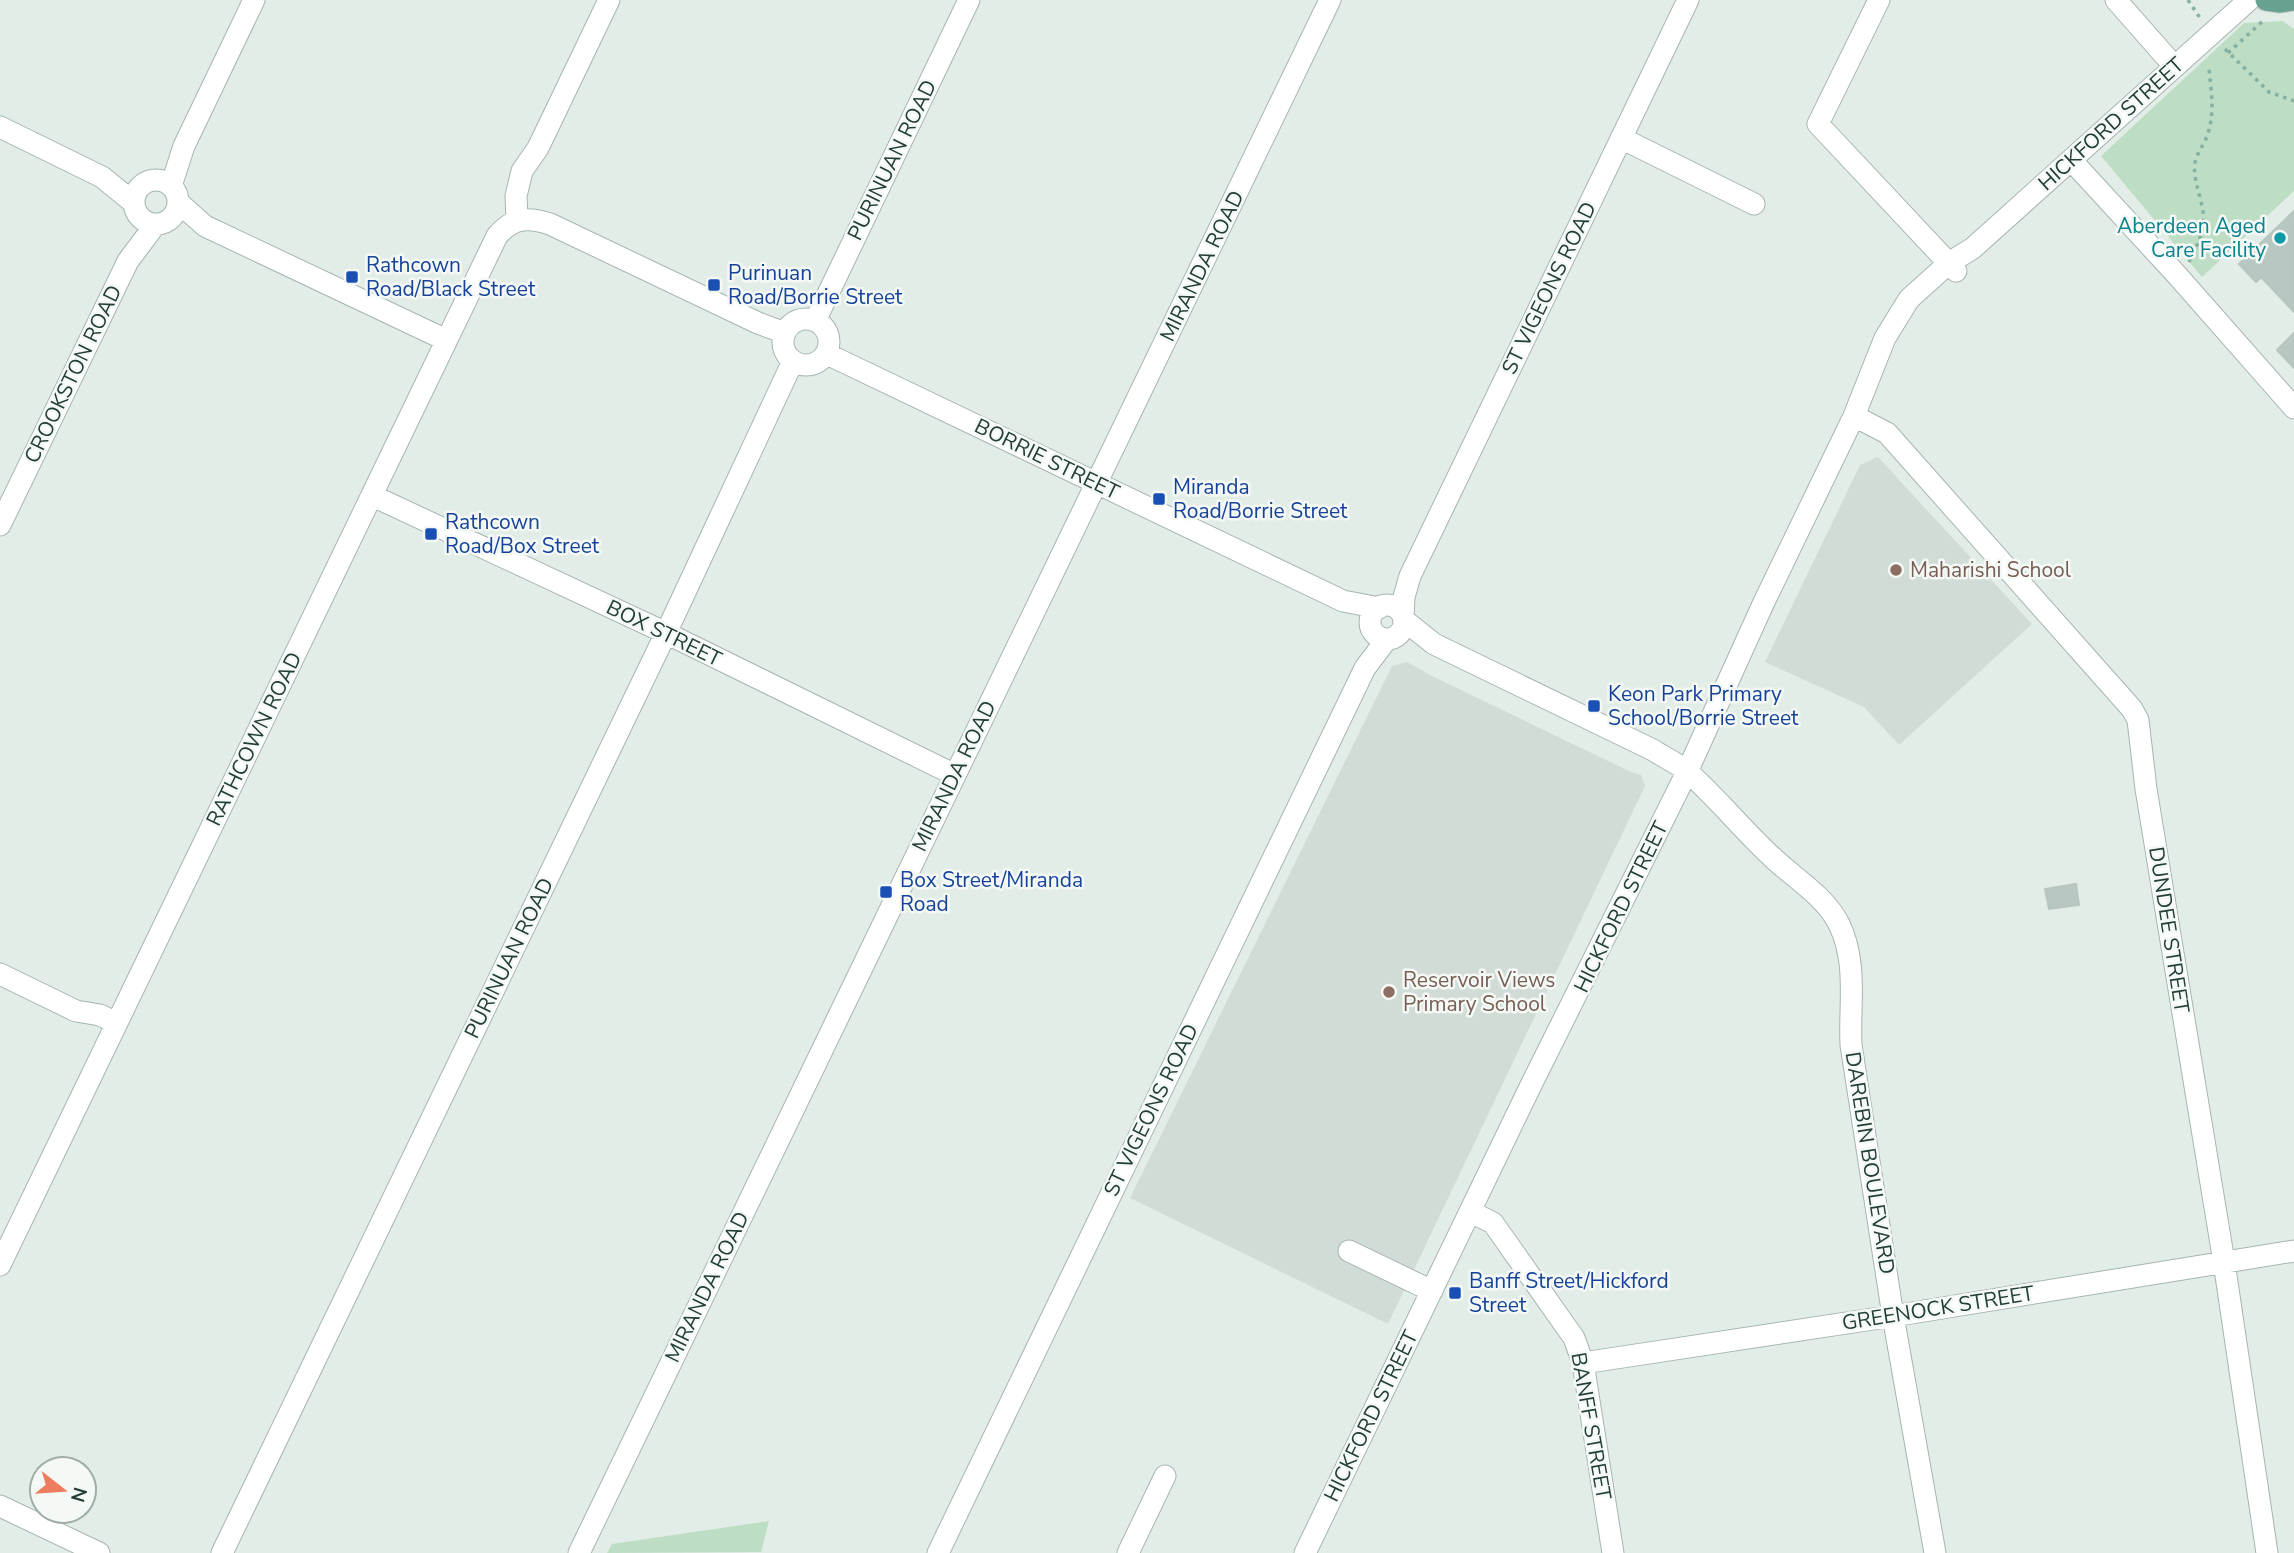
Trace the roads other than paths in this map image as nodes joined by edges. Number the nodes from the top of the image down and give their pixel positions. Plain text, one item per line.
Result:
1 (254, 0) edge
2 (609, 0) edge
3 (969, 0) edge
4 (1330, 0) edge
5 (1688, 0) edge
6 (1880, 0) edge
7 (2116, 0) edge
8 (2249, 0) edge
9 (2174, 66) junction
10 (0, 127) edge
11 (1621, 138) junction
12 (2072, 160) junction
13 (102, 177) junction
14 (163, 188) junction
15 (1754, 204) dead end
16 (148, 216) junction
17 (524, 220) junction
18 (205, 226) junction
19 (1953, 267) junction
20 (815, 321) junction
21 (785, 333) junction
22 (446, 340) junction
23 (827, 354) junction
24 (793, 361) junction
25 (2294, 408) edge
26 (1856, 413) junction
27 (1098, 483) junction
28 (373, 496) junction
29 (0, 525) edge
30 (1387, 623) junction
31 (666, 633) junction
32 (1688, 772) junction
33 (954, 775) junction
34 (0, 974) edge
35 (113, 1029) junction
36 (1471, 1212) junction
37 (1349, 1251) dead end
38 (2294, 1251) edge
39 (2224, 1262) junction
40 (0, 1265) edge
41 (1432, 1291) junction
42 (1893, 1317) junction
43 (1583, 1363) junction
44 (1165, 1476) dead end
45 (0, 1506) edge
46 (99, 1553) edge
47 (222, 1553) edge
48 (579, 1553) edge
49 (938, 1553) edge
50 (1128, 1553) edge
51 (1305, 1553) edge
52 (1613, 1553) edge
53 (1935, 1553) edge
54 (2267, 1553) edge

1 - 14 street
2 - 17 street
3 - 20 street, PURINUAN ROAD
4 - 27 street, MIRANDA ROAD
5 - 11 street, ST VIGEONS ROAD
6 - 19 street
7 - 9 street
8 - 9 street, HICKFORD STREET
9 - 12 street, HICKFORD STREET
10 - 13 street
11 - 15 street
11 - 30 street, ST VIGEONS ROAD
12 - 19 street, HICKFORD STREET
12 - 25 street
13 - 14 street
13 - 16 street
14 - 16 street
14 - 16 street
14 - 18 street
16 - 18 street
16 - 29 street, CROOKSTON ROAD
17 - 21 street
17 - 22 street, RATHCOWN ROAD
18 - 22 street
19 - 26 street, HICKFORD STREET
20 - 21 street
20 - 23 street
21 - 24 street
22 - 28 street, RATHCOWN ROAD
23 - 24 street
23 - 27 street, BORRIE STREET
24 - 31 street, PURINUAN ROAD
26 - 32 street, HICKFORD STREET
26 - 39 street, DUNDEE STREET
27 - 30 street, BORRIE STREET
27 - 33 street, MIRANDA ROAD
28 - 31 street, BOX STREET
28 - 35 street, RATHCOWN ROAD
30 - 32 street, BORRIE STREET
30 - 49 street, ST VIGEONS ROAD
31 - 33 street, BOX STREET
31 - 47 street, PURINUAN ROAD
32 - 36 street, HICKFORD STREET
32 - 42 street, DAREBIN BOULEVARD
33 - 48 street, MIRANDA ROAD
34 - 35 street
35 - 40 street, RATHCOWN ROAD
36 - 41 street, HICKFORD STREET
36 - 43 street, BANFF STREET
37 - 41 street
38 - 39 street, GREENOCK STREET
39 - 42 street, GREENOCK STREET
39 - 54 street, DUNDEE STREET
41 - 51 street, HICKFORD STREET
42 - 43 street, GREENOCK STREET
42 - 53 street, DAREBIN BOULEVARD
43 - 52 street, BANFF STREET
44 - 50 street
45 - 46 street

